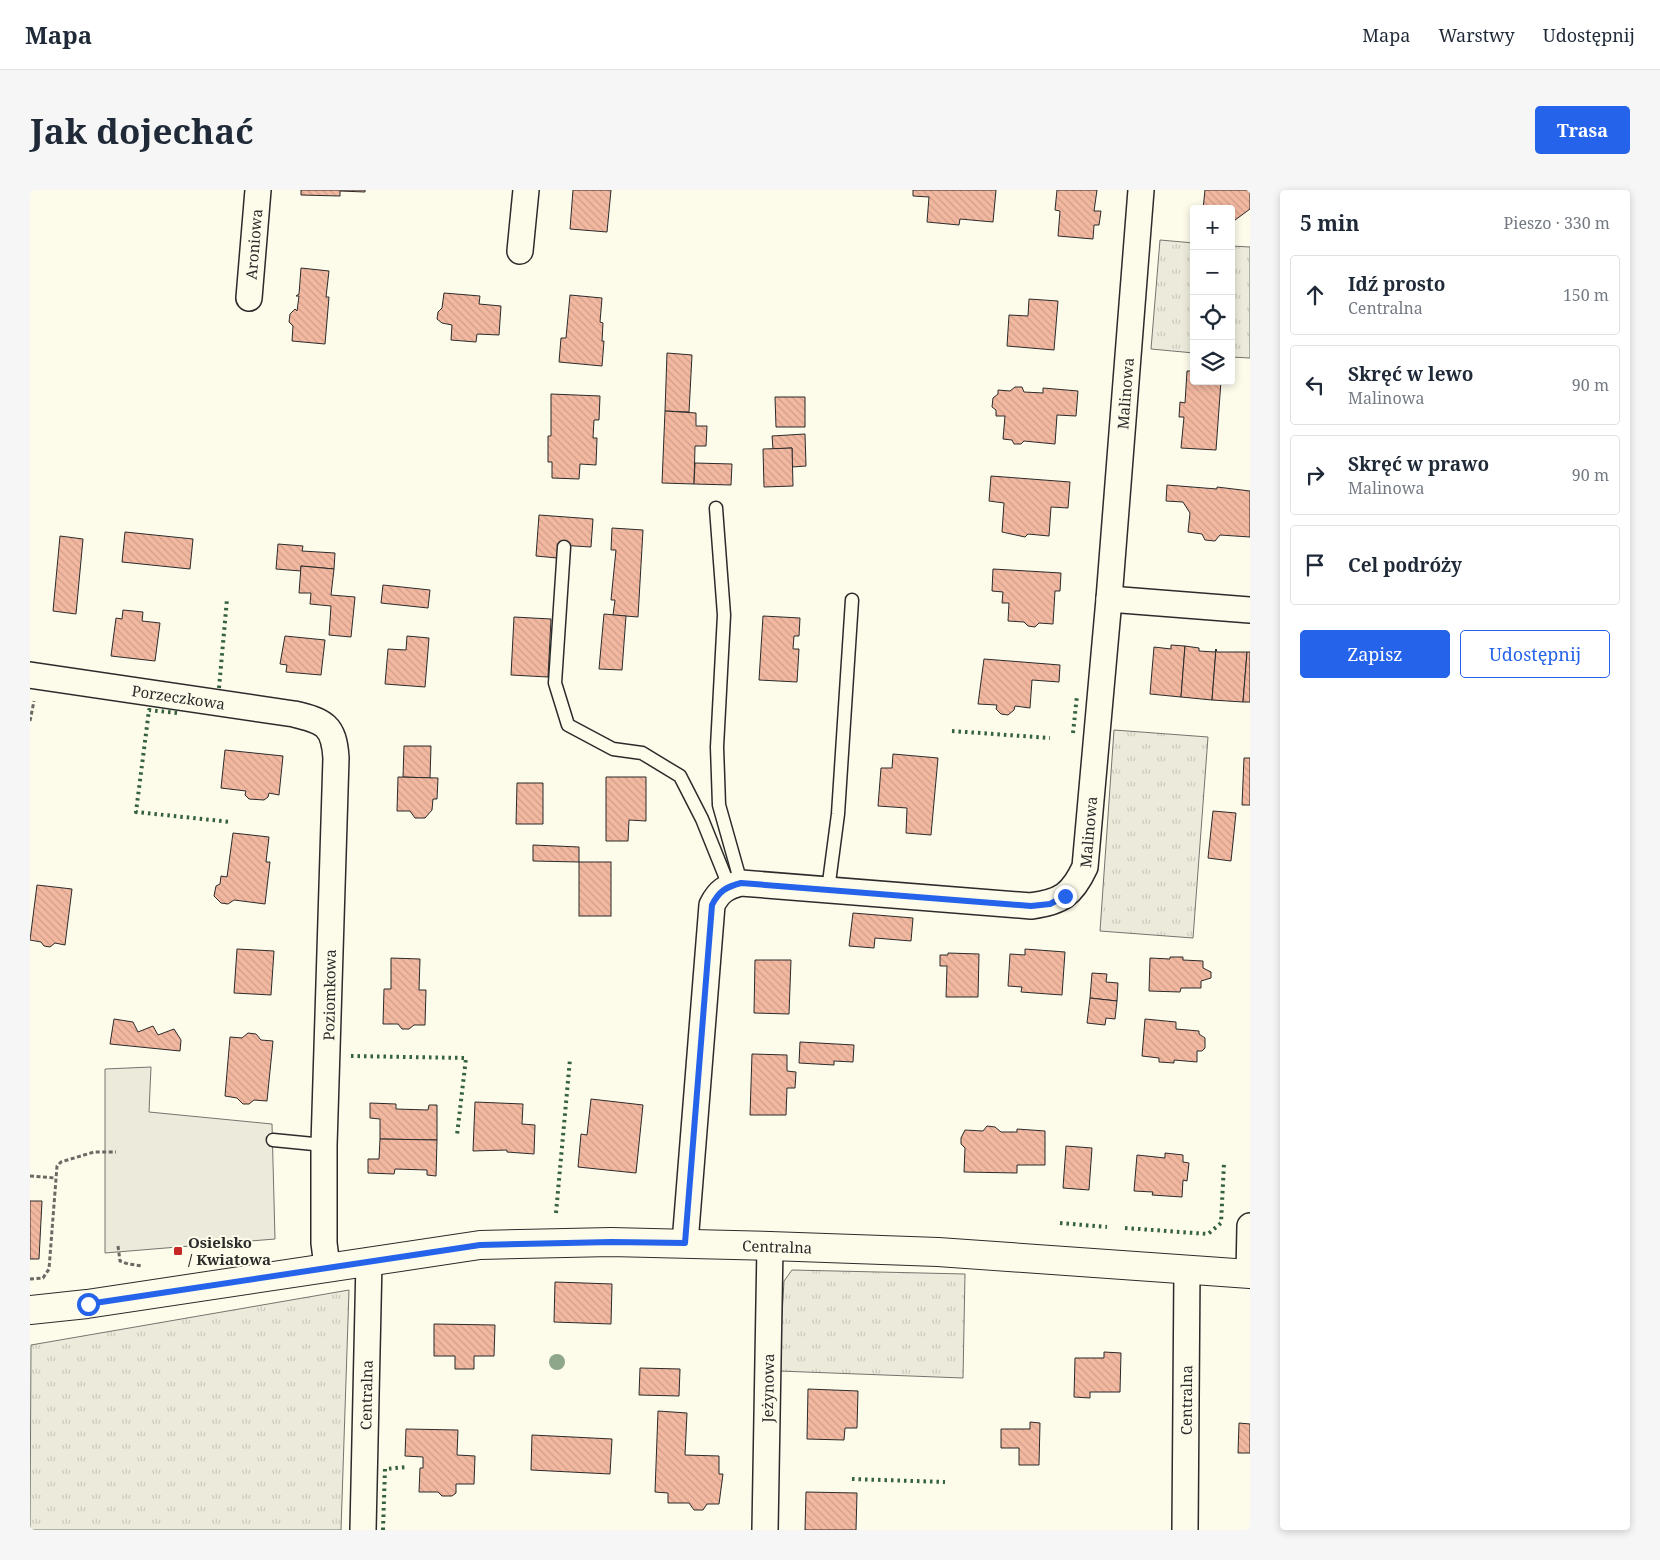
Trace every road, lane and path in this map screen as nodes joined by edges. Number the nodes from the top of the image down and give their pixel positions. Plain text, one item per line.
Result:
1 (258, 190) edge
2 (526, 190) edge
3 (1141, 190) edge
4 (520, 251) dead end
5 (249, 298) dead end
6 (716, 508) dead end
7 (564, 547) dead end
8 (1109, 599) junction
9 (852, 600) dead end
10 (1250, 610) edge
11 (30, 675) edge
12 (326, 725) joint
13 (735, 885) junction
14 (828, 890) junction
15 (273, 1140) dead end
16 (324, 1145) junction
17 (116, 1152) dead end
18 (30, 1176) edge
19 (55, 1178) junction
20 (1250, 1226) edge
21 (685, 1243) junction
22 (118, 1246) dead end
23 (770, 1246) junction
24 (369, 1261) junction
25 (147, 1265) dead end
26 (328, 1266) junction
27 (1187, 1270) junction
28 (1249, 1274) edge
29 (30, 1279) edge
30 (30, 1310) edge
31 (363, 1530) edge
32 (765, 1530) edge
33 (1185, 1530) edge

1 - 5 street, Aroniowa
2 - 4 street
3 - 8 street, Malinowa
6 - 13 lane
7 - 13 lane
8 - 10 street
8 - 14 street, Malinowa
9 - 14 lane
11 - 12 street, Porzeczkowa
12 - 16 street, Poziomkowa
13 - 14 street, Malinowa
13 - 21 street
15 - 16 lane
16 - 26 street, Poziomkowa
17 - 19 path
18 - 19 path
19 - 29 path
20 - 28 street
21 - 23 street, Centralna
21 - 24 street, Centralna
22 - 25 path
23 - 27 street, Centralna
23 - 32 street, Jeżynowa
24 - 26 street, Centralna
24 - 31 street, Centralna
26 - 30 street, Centralna
27 - 28 street, Centralna
27 - 33 street, Centralna

